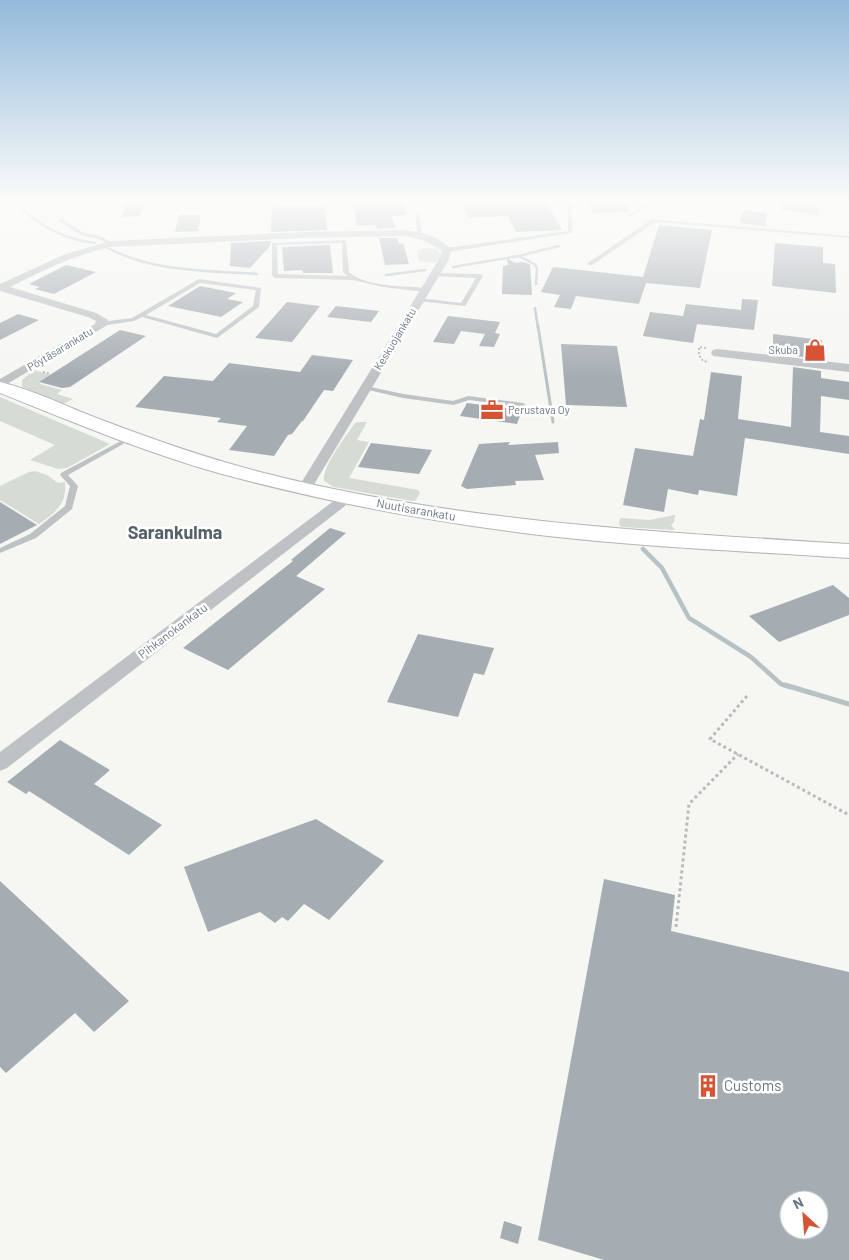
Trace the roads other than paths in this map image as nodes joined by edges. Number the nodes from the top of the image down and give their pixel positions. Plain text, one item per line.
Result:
1 (56, 261) edge
2 (274, 261) edge
3 (345, 261) edge
4 (443, 261) edge
5 (595, 261) edge
6 (590, 264) dead end
7 (435, 274) junction
8 (354, 278) junction
9 (0, 288) edge
10 (426, 290) junction
11 (419, 300) junction
12 (141, 315) junction
13 (101, 324) junction
14 (717, 353) dead end
15 (849, 368) edge
16 (0, 385) edge
17 (366, 388) junction
18 (523, 405) dead end
19 (130, 438) junction
20 (305, 488) junction
21 (345, 497) junction
22 (0, 551) edge
23 (849, 551) edge
24 (0, 763) edge

1 - 9 street
2 - 8 lane
3 - 8 lane
4 - 7 street, Keskuojankatu
5 - 6 lane
7 - 10 street, Keskuojankatu
7 - 11 lane
8 - 10 lane
9 - 13 street, Pöytäsarankatu
10 - 11 street, Keskuojankatu
11 - 17 street, Keskuojankatu
12 - 12 lane
12 - 13 lane
13 - 16 street, Pöytäsarankatu
14 - 15 street
16 - 19 main road, Nuutisarankatu
17 - 18 lane
17 - 20 street, Keskuojankatu
19 - 20 main road, Nuutisarankatu
19 - 22 lane
20 - 21 main road, Nuutisarankatu
21 - 23 main road, Nuutisarankatu
21 - 24 street, Pihkanokankatu

